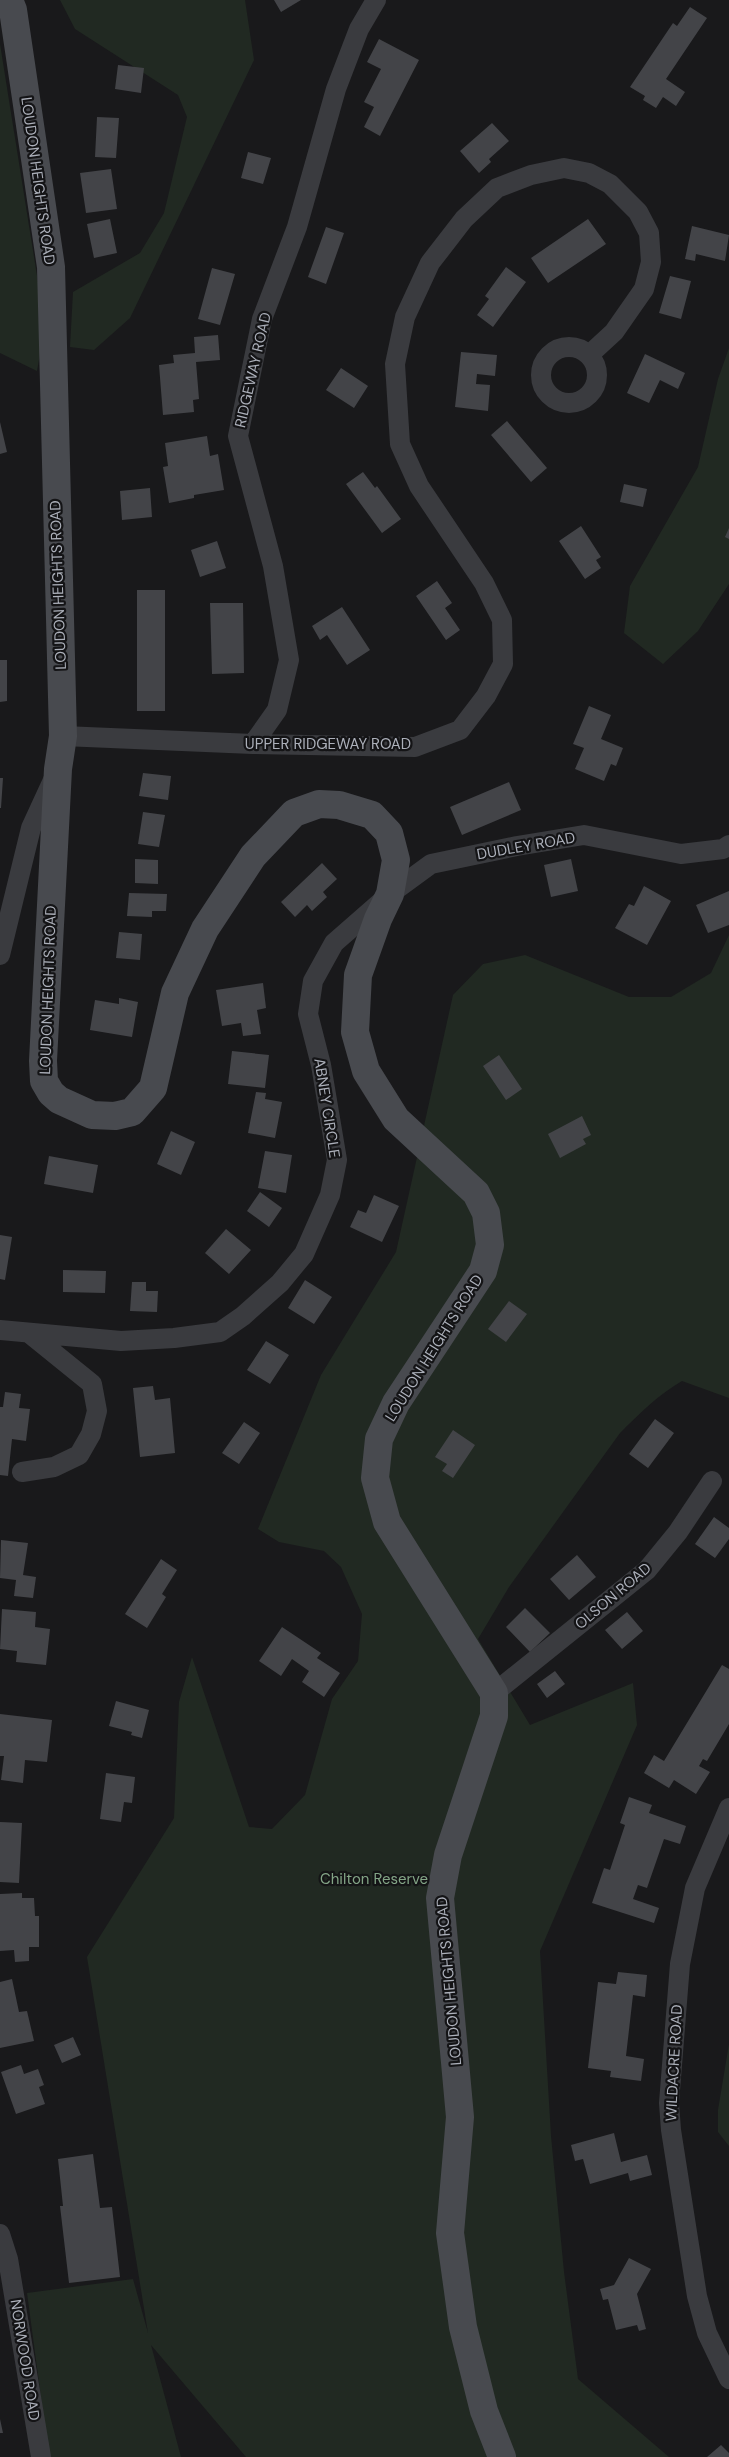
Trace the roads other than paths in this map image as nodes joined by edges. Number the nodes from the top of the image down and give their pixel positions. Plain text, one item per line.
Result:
1 (9, 0) edge
2 (376, 0) edge
3 (589, 355) dead end
4 (63, 736) junction
5 (252, 744) junction
6 (58, 769) junction
7 (729, 845) edge
8 (390, 894) junction
9 (0, 955) edge
10 (0, 1330) edge
11 (29, 1333) junction
12 (22, 1472) dead end
13 (712, 1481) dead end
14 (494, 1693) junction
15 (729, 1808) edge
16 (0, 2234) edge
17 (729, 2379) edge
18 (41, 2457) edge
19 (502, 2457) edge

1 - 4 street, LOUDON HEIGHTS ROAD
2 - 5 street, RIDGEWAY ROAD
3 - 5 street, UPPER RIDGEWAY ROAD
4 - 5 street, UPPER RIDGEWAY ROAD
4 - 6 street, LOUDON HEIGHTS ROAD
6 - 8 street, LOUDON HEIGHTS ROAD
6 - 9 street
7 - 8 street, DUDLEY ROAD
8 - 11 street, ABNEY CIRCLE
8 - 14 street, LOUDON HEIGHTS ROAD
10 - 11 street, ABNEY CIRCLE
11 - 12 street
13 - 14 street, OLSON ROAD
14 - 19 street, LOUDON HEIGHTS ROAD
15 - 17 street, WILDACRE ROAD
16 - 18 street, NORWOOD ROAD

